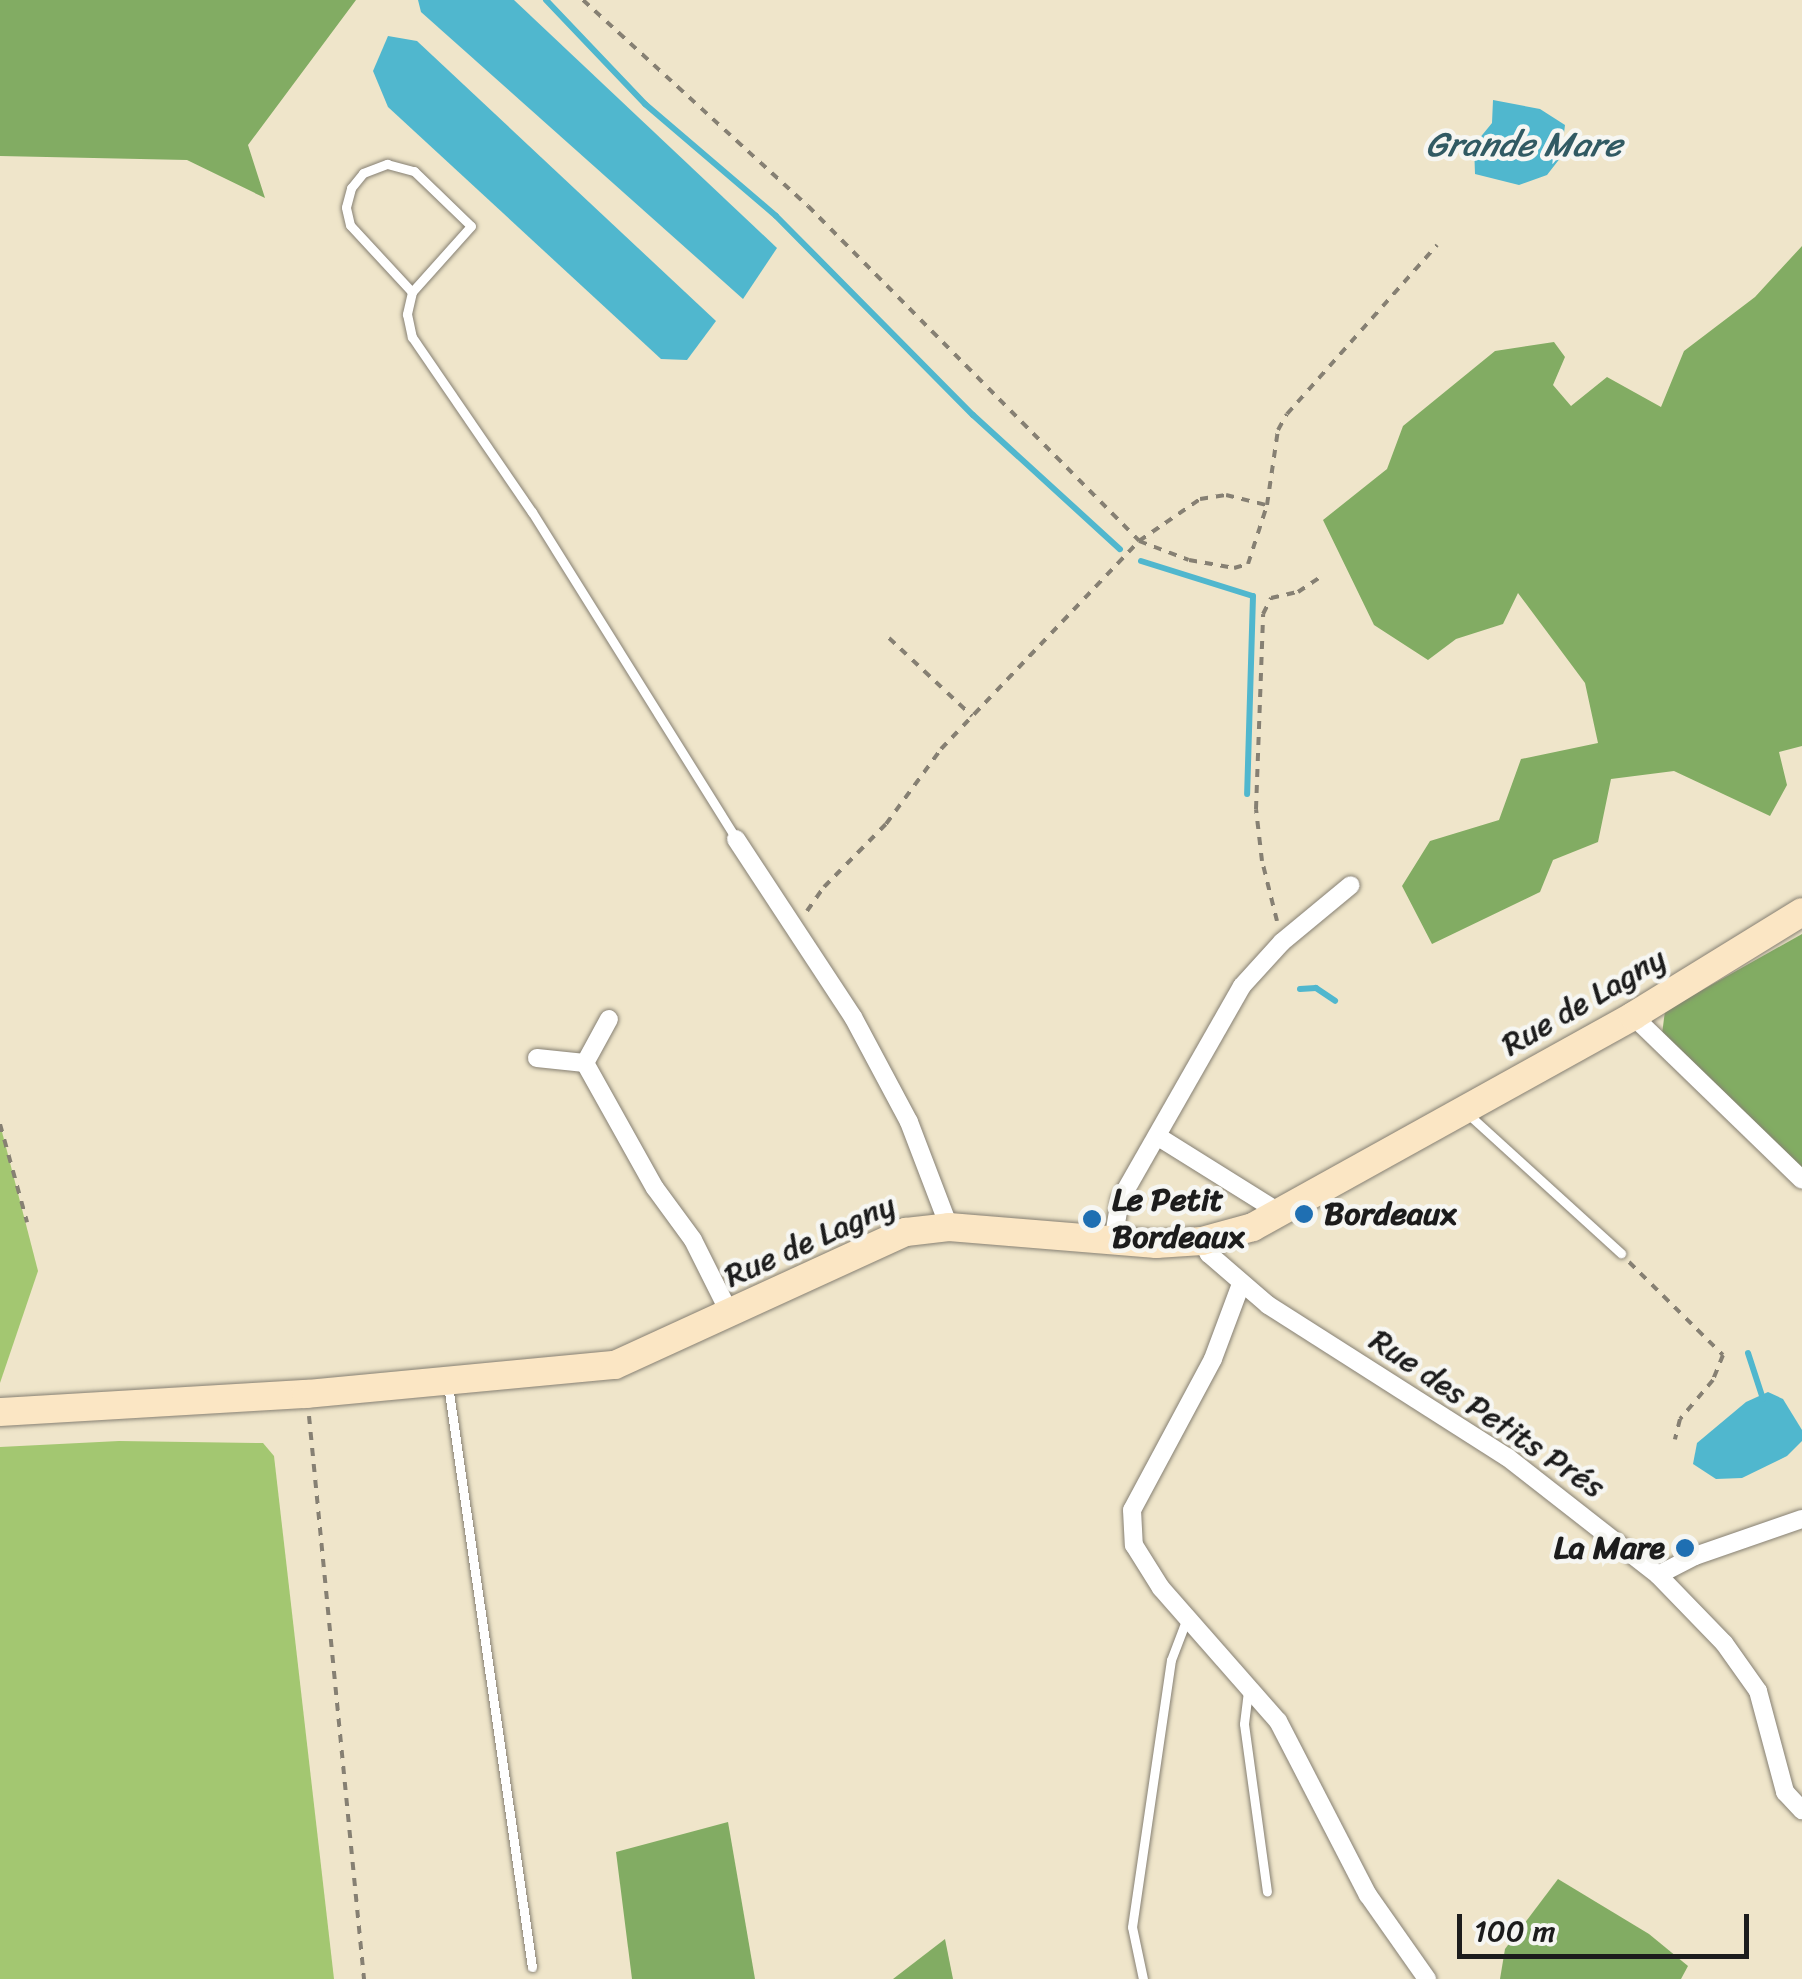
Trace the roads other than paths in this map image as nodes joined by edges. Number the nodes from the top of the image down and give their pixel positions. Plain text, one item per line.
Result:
1 (412, 292) junction
2 (736, 839) joint
3 (1351, 885) dead end
4 (1802, 912) edge
5 (1633, 1016) junction
6 (609, 1019) dead end
7 (537, 1058) dead end
8 (585, 1063) junction
9 (1464, 1110) junction
10 (1157, 1136) junction
11 (1802, 1180) edge
12 (1282, 1214) junction
13 (949, 1227) junction
14 (1113, 1241) junction
15 (1202, 1241) junction
16 (1621, 1253) road end
17 (1241, 1284) junction
18 (730, 1314) junction
19 (448, 1382) junction
20 (6, 1411) edge
21 (1802, 1519) edge
22 (1658, 1574) junction
23 (1187, 1618) junction
24 (1249, 1689) junction
25 (1802, 1810) edge
26 (1267, 1891) dead end
27 (532, 1967) dead end
28 (1144, 1979) edge
29 (1427, 1979) edge

1 - 1 lane
1 - 2 lane
2 - 13 street
3 - 10 street
4 - 5 main road, Rue de Lagny
5 - 9 main road, Rue de Lagny
5 - 11 street
6 - 8 street
7 - 8 street
8 - 18 street
9 - 12 main road, Rue de Lagny
9 - 16 lane
10 - 12 street
10 - 14 street
12 - 15 main road, Rue de Lagny
13 - 14 main road, Rue de Lagny
13 - 18 main road, Rue de Lagny
14 - 15 main road, Rue de Lagny
15 - 17 street, Rue des Petits Prés
17 - 22 street, Rue des Petits Prés
17 - 23 street
18 - 19 main road, Rue de Lagny
19 - 20 main road, Rue de Lagny
19 - 27 lane
21 - 22 street
22 - 25 street, Rue des Petits Prés
23 - 24 street
23 - 28 lane
24 - 26 lane
24 - 29 street

